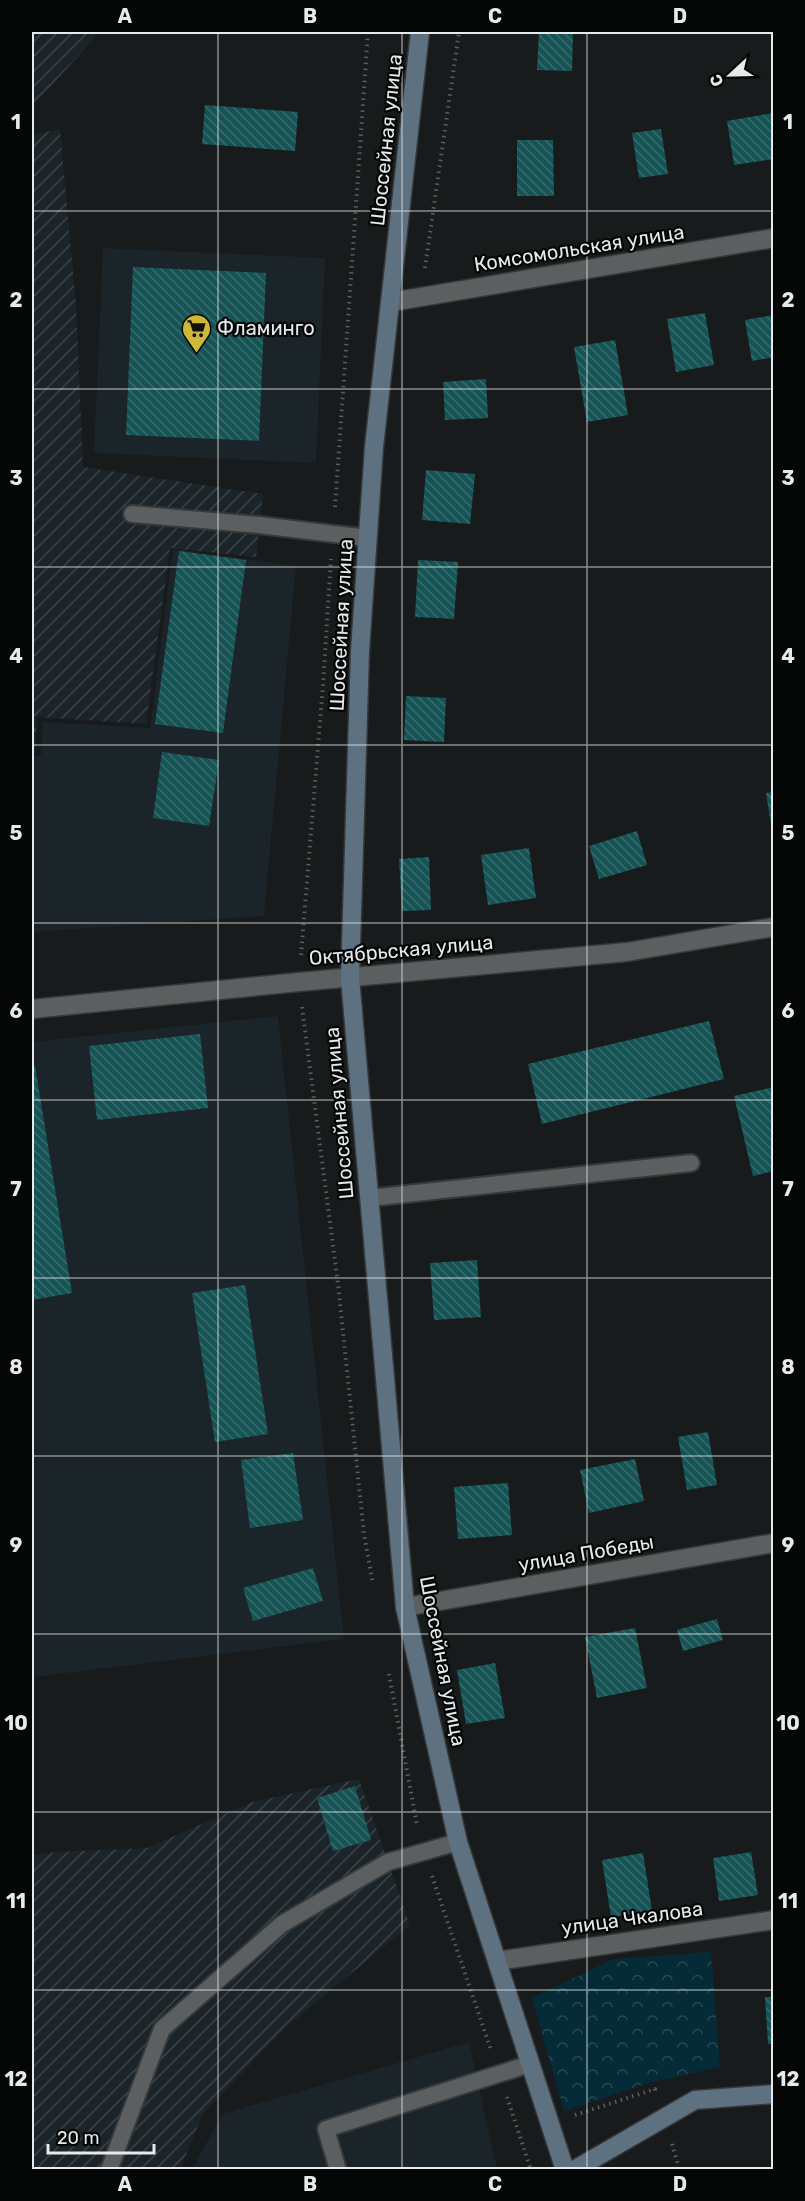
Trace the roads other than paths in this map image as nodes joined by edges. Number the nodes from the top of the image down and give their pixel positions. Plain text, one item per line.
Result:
1 (420, 32) edge
2 (774, 238) edge
3 (391, 302) junction
4 (132, 514) dead end
5 (368, 538) junction
6 (774, 927) edge
7 (350, 978) junction
8 (32, 1009) edge
9 (691, 1163) dead end
10 (369, 1198) junction
11 (774, 1543) edge
12 (405, 1607) junction
13 (458, 1842) junction
14 (774, 1920) edge
15 (497, 1961) junction
16 (530, 2064) junction
17 (774, 2094) edge
18 (109, 2169) edge
19 (338, 2169) edge
20 (565, 2169) edge
21 (574, 2169) edge

1 - 3 main road, Шоссейная улица
2 - 3 street, Комсомольская улица
3 - 5 main road, Шоссейная улица
4 - 5 lane
5 - 7 main road, Шоссейная улица
6 - 7 street, Октябрьская улица
7 - 8 street, Октябрьская улица
7 - 10 main road, Шоссейная улица
9 - 10 lane
10 - 12 main road, Шоссейная улица
11 - 12 street, улица Победы
12 - 13 main road, Шоссейная улица
13 - 15 main road, Шоссейная улица
13 - 18 lane
14 - 15 street, улица Чкалова
15 - 16 main road, Шоссейная улица
16 - 19 lane
16 - 20 main road, Шоссейная улица
17 - 21 main road

